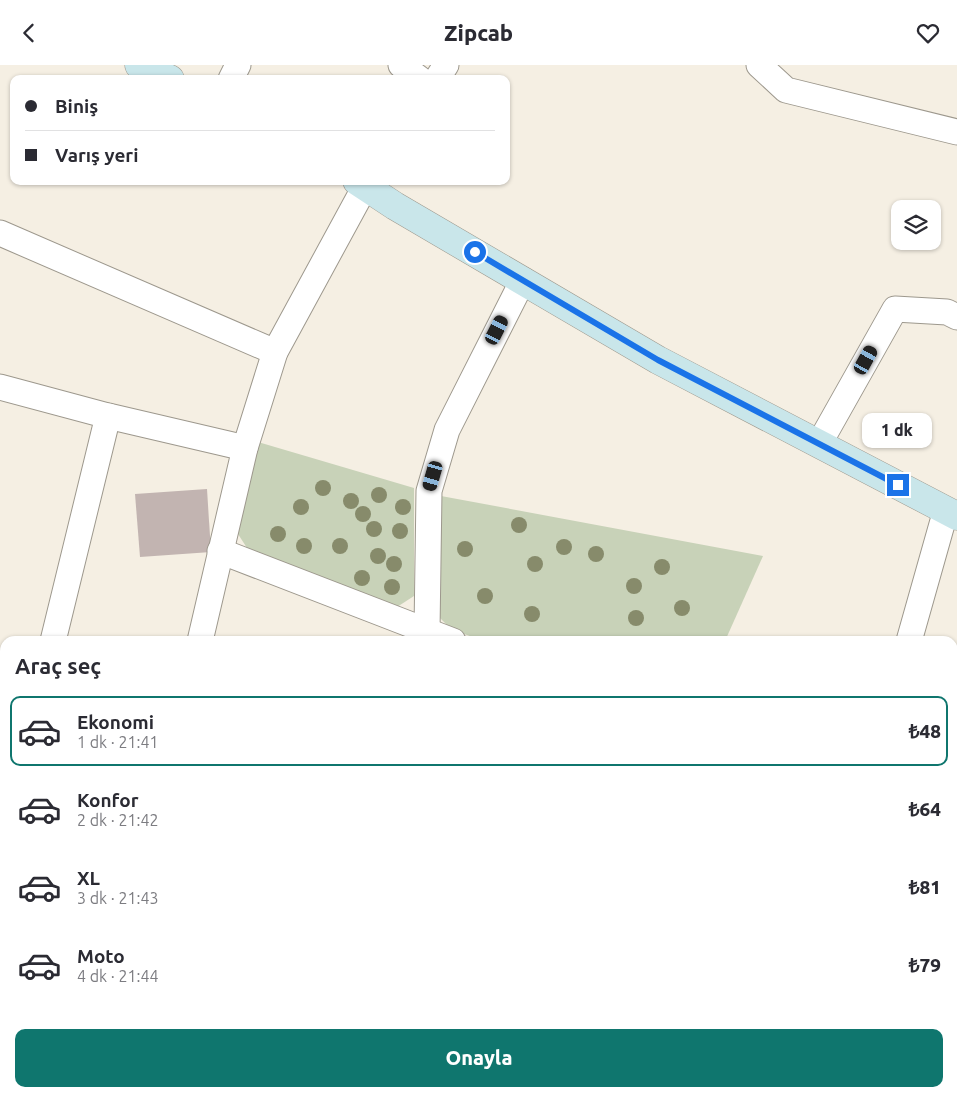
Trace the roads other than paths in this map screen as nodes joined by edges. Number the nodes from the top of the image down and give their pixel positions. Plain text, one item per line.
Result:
1 (140, 65) edge
2 (401, 65) edge
3 (759, 65) edge
4 (161, 75) edge
5 (415, 75) edge
6 (957, 132) edge
7 (362, 185) edge
8 (366, 185) edge
9 (0, 233) edge
10 (522, 280) junction
11 (957, 317) edge
12 (275, 353) junction
13 (0, 387) edge
14 (108, 416) junction
15 (819, 444) junction
16 (244, 448) junction
17 (952, 513) edge
18 (220, 551) junction
19 (54, 636) edge
20 (201, 636) edge
21 (426, 636) edge
22 (911, 636) edge

1 - 4 street
2 - 5 street
3 - 6 street
7 - 12 street
8 - 10 street
9 - 12 street
10 - 15 street
10 - 21 street
11 - 15 street
12 - 16 street
13 - 14 street
14 - 16 street
14 - 19 street
15 - 17 street
16 - 18 street
17 - 22 street
18 - 20 street
18 - 21 street

